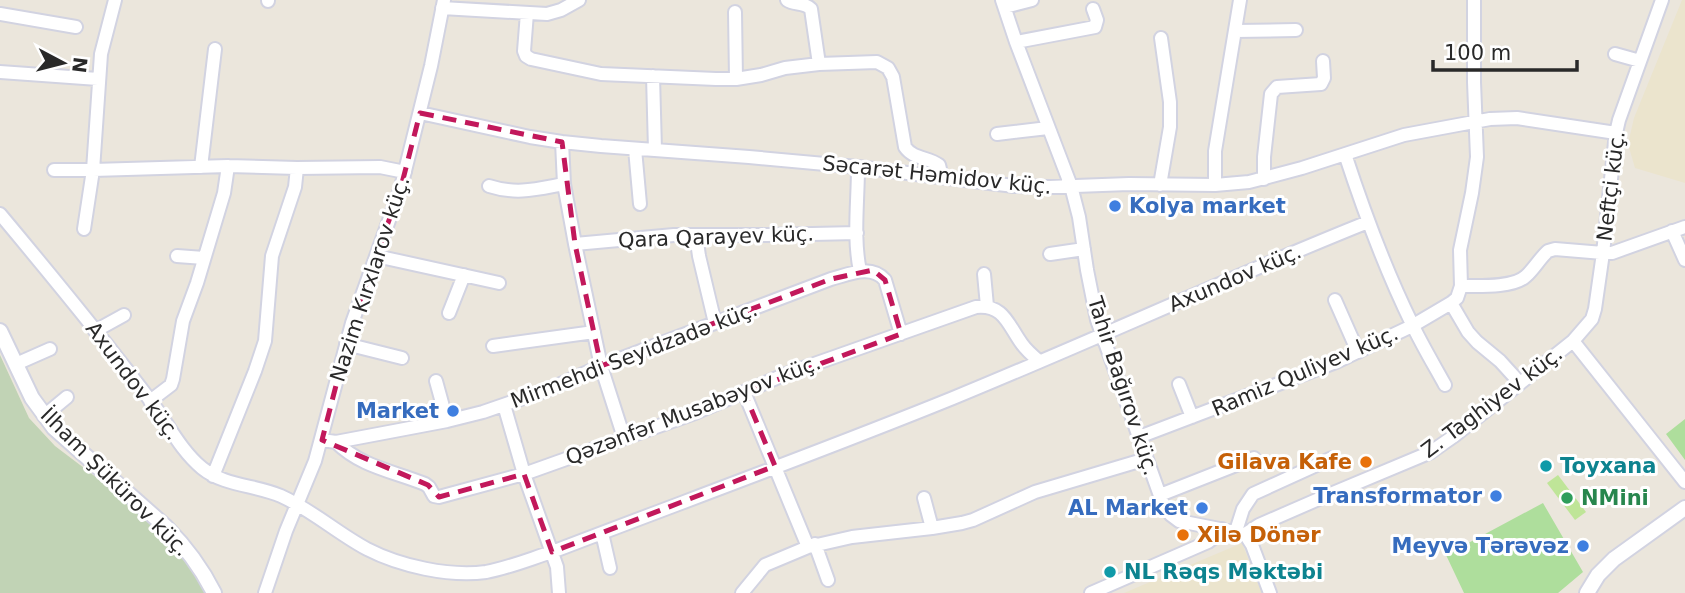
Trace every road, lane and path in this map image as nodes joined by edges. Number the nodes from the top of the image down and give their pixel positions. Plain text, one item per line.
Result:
1 (115, 0) edge
2 (579, 0) edge
3 (787, 0) edge
4 (1032, 0) edge
5 (1240, 0) edge
6 (1474, 0) edge
7 (1662, 0) edge
8 (443, 4) edge
9 (1003, 4) edge
10 (495, 5) edge
11 (1093, 9) dead end
12 (735, 12) dead end
13 (527, 13) junction
14 (0, 15) edge
15 (76, 27) dead end
16 (1296, 30) dead end
17 (1235, 32) junction
18 (1161, 38) dead end
19 (1016, 42) junction
20 (215, 49) dead end
21 (1615, 54) dead end
22 (1323, 61) dead end
23 (1640, 61) junction
24 (820, 64) junction
25 (0, 72) edge
26 (653, 76) junction
27 (98, 79) junction
28 (736, 79) junction
29 (420, 113) junction
30 (1476, 122) junction
31 (1048, 128) junction
32 (1616, 133) junction
33 (997, 134) dead end
34 (562, 142) junction
35 (635, 149) junction
36 (655, 150) junction
37 (1345, 154) junction
38 (228, 166) junction
39 (201, 167) junction
40 (858, 167) junction
41 (298, 168) junction
42 (54, 170) dead end
43 (93, 170) junction
44 (405, 172) junction
45 (942, 177) junction
46 (1264, 179) junction
47 (564, 184) junction
48 (1160, 184) junction
49 (1215, 185) junction
50 (489, 186) dead end
51 (1072, 186) junction
52 (640, 204) dead end
53 (0, 214) edge
54 (1368, 222) junction
55 (84, 229) dead end
56 (1679, 229) edge
57 (857, 233) junction
58 (696, 235) junction
59 (575, 244) junction
60 (1084, 249) junction
61 (1603, 253) junction
62 (1050, 254) dead end
63 (177, 256) dead end
64 (376, 256) junction
65 (204, 258) junction
66 (1685, 260) edge
67 (860, 271) junction
68 (984, 274) dead end
69 (464, 275) junction
70 (499, 284) dead end
71 (1461, 286) junction
72 (1335, 300) dead end
73 (1451, 303) junction
74 (987, 306) junction
75 (449, 313) dead end
76 (124, 315) dead end
77 (715, 323) junction
78 (1412, 326) junction
79 (0, 331) edge
80 (95, 331) junction
81 (594, 332) junction
82 (901, 334) junction
83 (1102, 335) junction
84 (1573, 341) junction
85 (346, 344) junction
86 (494, 346) dead end
87 (50, 349) dead end
88 (1358, 352) junction
89 (402, 358) dead end
90 (1039, 361) junction
91 (16, 364) junction
92 (601, 366) junction
93 (436, 381) dead end
94 (1520, 383) junction
95 (1179, 384) dead end
96 (1445, 385) dead end
97 (744, 392) junction
98 (67, 397) dead end
99 (150, 401) junction
100 (504, 405) junction
101 (44, 416) junction
102 (1192, 417) junction
103 (447, 421) junction
104 (1139, 437) junction
105 (624, 438) junction
106 (321, 440) junction
107 (336, 442) junction
108 (1254, 458) dead end
109 (1332, 458) dead end
110 (1146, 459) junction
111 (775, 467) junction
112 (524, 474) junction
113 (213, 476) junction
114 (1685, 482) edge
115 (1160, 495) junction
116 (924, 498) dead end
117 (297, 504) junction
118 (1685, 508) edge
119 (932, 528) junction
120 (1222, 529) junction
121 (602, 533) junction
122 (1240, 533) junction
123 (811, 546) junction
124 (552, 552) junction
125 (610, 568) dead end
126 (828, 580) dead end
127 (214, 593) edge
128 (265, 593) edge
129 (559, 593) edge
130 (742, 593) edge
131 (1091, 593) edge
132 (1270, 593) edge
133 (1588, 593) edge

1 - 27 street
2 - 13 street
3 - 24 street
4 - 9 street
5 - 17 street
6 - 30 street
7 - 23 street, Neftçi küç.
8 - 10 street
8 - 29 street, Nazim Kırxlarov küç.
9 - 19 street, Tahir Bağırov küç.
10 - 13 street
11 - 19 street
12 - 28 street
13 - 26 street
14 - 15 street
16 - 17 street
17 - 49 street
18 - 48 street
19 - 31 street, Tahir Bağırov küç.
20 - 39 street
21 - 23 street
22 - 46 street
23 - 32 street, Neftçi küç.
24 - 28 street
24 - 45 street
25 - 27 street
26 - 28 street
26 - 36 street
27 - 43 street
29 - 34 street, Səcarət Həmidov küç.
29 - 44 street, Nazim Kırxlarov küç.
30 - 32 street, Səcarət Həmidov küç.
30 - 37 street, Səcarət Həmidov küç.
30 - 71 street
31 - 33 street
31 - 51 street, Tahir Bağırov küç.
32 - 61 street, Neftçi küç.
34 - 35 street, Səcarət Həmidov küç.
34 - 47 street
35 - 36 street, Səcarət Həmidov küç.
35 - 52 street
36 - 40 street, Səcarət Həmidov küç.
37 - 46 street, Səcarət Həmidov küç.
37 - 54 street
38 - 39 street
38 - 41 street
38 - 65 street
39 - 43 street
40 - 45 street, Səcarət Həmidov küç.
40 - 57 street
41 - 44 street
41 - 113 street
42 - 43 street
43 - 55 street
44 - 64 street, Nazim Kırxlarov küç.
45 - 51 street, Səcarət Həmidov küç.
46 - 49 street, Səcarət Həmidov küç.
47 - 50 street
47 - 59 street
48 - 49 street, Səcarət Həmidov küç.
48 - 51 street, Səcarət Həmidov küç.
51 - 60 street, Tahir Bağırov küç.
53 - 80 street, Axundov küç.
54 - 78 street
54 - 83 street, Axundov küç.
56 - 61 street, Neftçi küç.
56 - 66 street
57 - 58 street, Qara Qarayev küç.
57 - 67 street
58 - 59 street, Qara Qarayev küç.
58 - 77 street
59 - 81 street
60 - 62 street
60 - 83 street, Tahir Bağırov küç.
61 - 71 street
61 - 84 street, Neftçi küç.
63 - 65 street
64 - 69 street
64 - 85 street, Nazim Kırxlarov küç.
65 - 99 street
67 - 77 street, Mirmehdi Seyidzadə küç.
67 - 82 street
68 - 74 street
69 - 70 street
69 - 75 street
71 - 73 street, Ramiz Quliyev küç.
72 - 88 street
73 - 78 street, Ramiz Quliyev küç.
73 - 94 street
74 - 82 street, Qəzənfər Musabəyov küç.
74 - 90 street
76 - 80 street
77 - 92 street, Mirmehdi Seyidzadə küç.
78 - 88 street, Ramiz Quliyev küç.
78 - 96 street
79 - 91 street, İlham Şükürov küç.
80 - 99 street, Axundov küç.
81 - 86 street
81 - 92 street
82 - 97 street, Qəzənfər Musabəyov küç.
83 - 90 street, Axundov küç.
83 - 104 street, Tahir Bağırov küç.
84 - 94 street, Z. Taghiyev küç.
84 - 114 street, Z. Taghiyev küç.
85 - 89 street
85 - 106 street, Nazim Kırxlarov küç.
87 - 91 street
88 - 102 street, Ramiz Quliyev küç.
90 - 111 street, Axundov küç.
91 - 101 street, İlham Şükürov küç.
92 - 100 street, Mirmehdi Seyidzadə küç.
92 - 105 street
93 - 103 street
94 - 122 street, Z. Taghiyev küç.
95 - 102 street
97 - 105 street, Qəzənfər Musabəyov küç.
97 - 111 street
98 - 101 street
99 - 113 street, Axundov küç.
100 - 103 street, Mirmehdi Seyidzadə küç.
100 - 112 street
101 - 127 street, İlham Şükürov küç.
102 - 104 street, Ramiz Quliyev küç.
103 - 107 street, Mirmehdi Seyidzadə küç.
104 - 110 street, Tahir Bağırov küç.
105 - 112 street, Qəzənfər Musabəyov küç.
106 - 107 street, Mirmehdi Seyidzadə küç.
106 - 117 street, Nazim Kırxlarov küç.
107 - 112 street, Qəzənfər Musabəyov küç.
108 - 115 street
109 - 122 street
110 - 115 street, Tahir Bağırov küç.
110 - 119 street
111 - 121 street, Axundov küç.
111 - 123 street
112 - 124 street
113 - 117 street, Axundov küç.
115 - 120 street, Tahir Bağırov küç.
116 - 119 street
117 - 124 street, Axundov küç.
117 - 128 street, Nazim Kırxlarov küç.
118 - 133 street
119 - 123 street
120 - 122 street, Tahir Bağırov küç.
120 - 131 street
121 - 124 street, Axundov küç.
121 - 125 street
122 - 132 street
123 - 126 street
123 - 130 street
124 - 129 street

